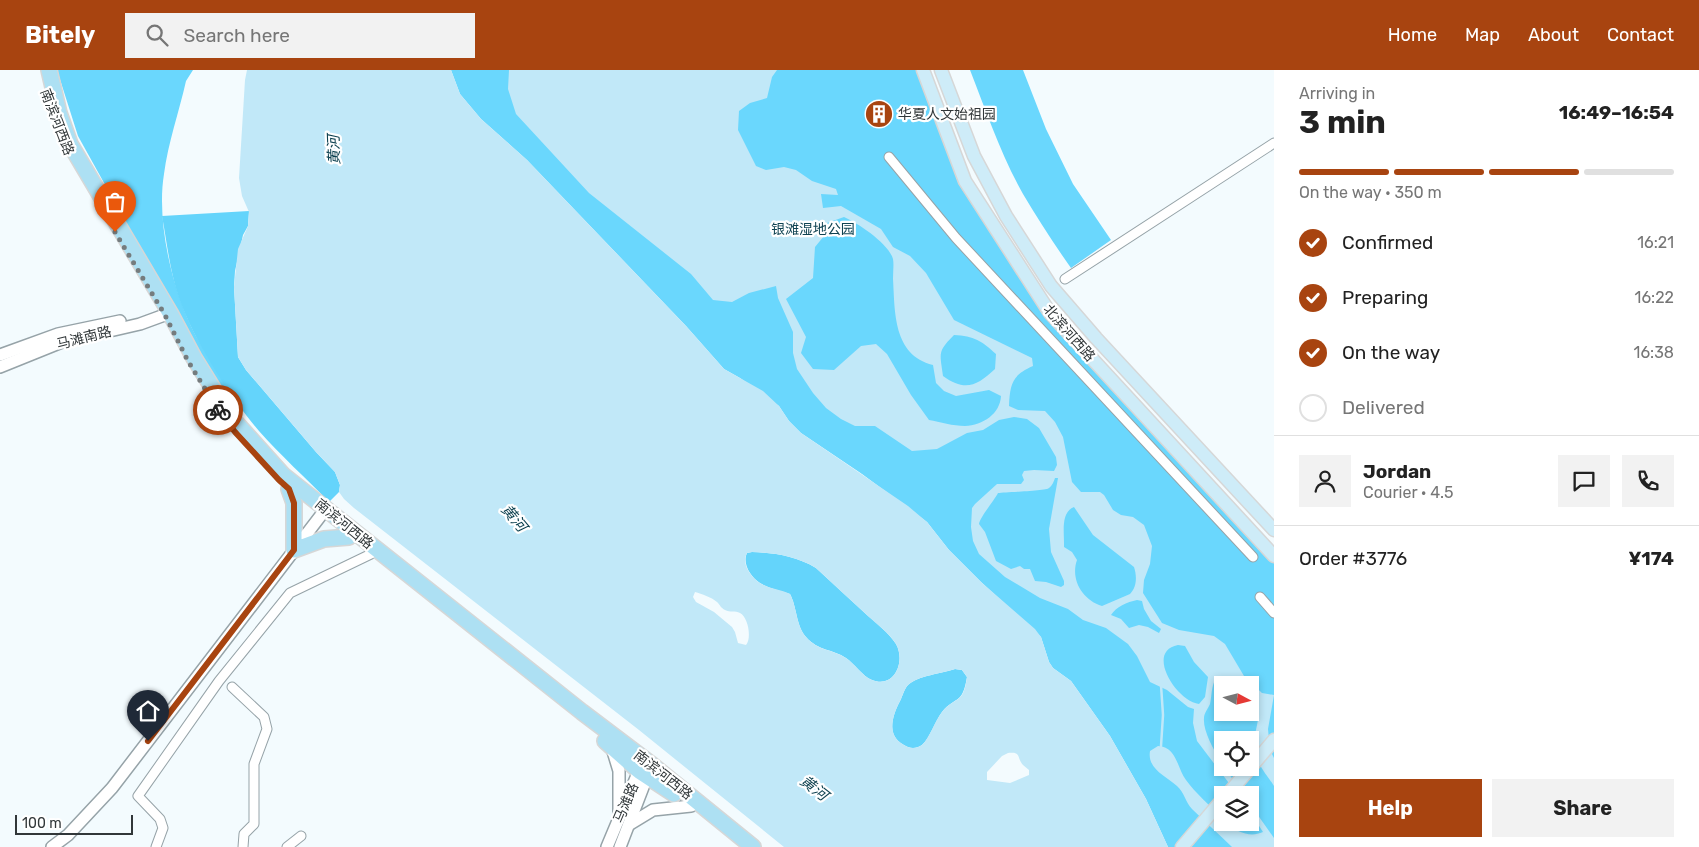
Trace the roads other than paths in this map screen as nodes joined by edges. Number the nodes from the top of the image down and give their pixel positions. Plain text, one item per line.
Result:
1 (41, 70) edge
2 (49, 70) edge
3 (923, 70) edge
4 (941, 70) edge
5 (1274, 143) edge
6 (889, 157) dead end
7 (1065, 279) dead end
8 (166, 311) junction
9 (0, 355) edge
10 (0, 366) edge
11 (289, 489) junction
12 (323, 512) junction
13 (1274, 530) edge
14 (349, 537) junction
15 (294, 550) junction
16 (371, 554) junction
17 (1274, 556) edge
18 (1253, 557) dead end
19 (1260, 597) dead end
20 (1274, 614) edge
21 (232, 687) dead end
22 (1274, 740) edge
23 (612, 747) junction
24 (1274, 752) edge
25 (646, 768) junction
26 (1235, 786) edge
27 (1245, 786) edge
28 (691, 806) junction
29 (1214, 809) edge
30 (619, 820) junction
31 (1214, 821) edge
32 (630, 824) junction
33 (301, 836) dead end
34 (52, 847) edge
35 (156, 847) edge
36 (244, 847) edge
37 (287, 847) edge
38 (607, 847) edge
39 (620, 847) edge
40 (742, 847) edge
41 (753, 847) edge
42 (1182, 847) edge
43 (1192, 847) edge

1 - 8 highway, 南滨河西路
2 - 8 highway, 南滨河西路
3 - 17 main road, 北滨河西路
4 - 13 main road, 北滨河西路
5 - 7 street
6 - 18 street
8 - 9 main road, 马滩南路
8 - 10 main road, 马滩南路
8 - 11 highway, 南滨河西路
8 - 12 highway, 南滨河西路
11 - 12 highway, 南滨河西路
11 - 15 highway
12 - 14 highway, 南滨河西路
12 - 15 main road
12 - 25 highway, 南滨河西路
14 - 15 highway
14 - 16 highway, 南滨河西路
15 - 34 main road
16 - 23 highway, 南滨河西路
16 - 35 street
19 - 20 street
21 - 36 street
22 - 26 main road
23 - 25 highway, 南滨河西路
23 - 30 main road
24 - 27 main road
25 - 28 highway, 南滨河西路
25 - 30 main road, 马滩路
25 - 32 main road, 马滩路
25 - 41 highway, 南滨河西路
28 - 32 main road
28 - 40 highway, 南滨河西路
29 - 42 main road
30 - 38 main road, 马滩路
31 - 43 main road
32 - 39 main road, 马滩路
33 - 37 street

